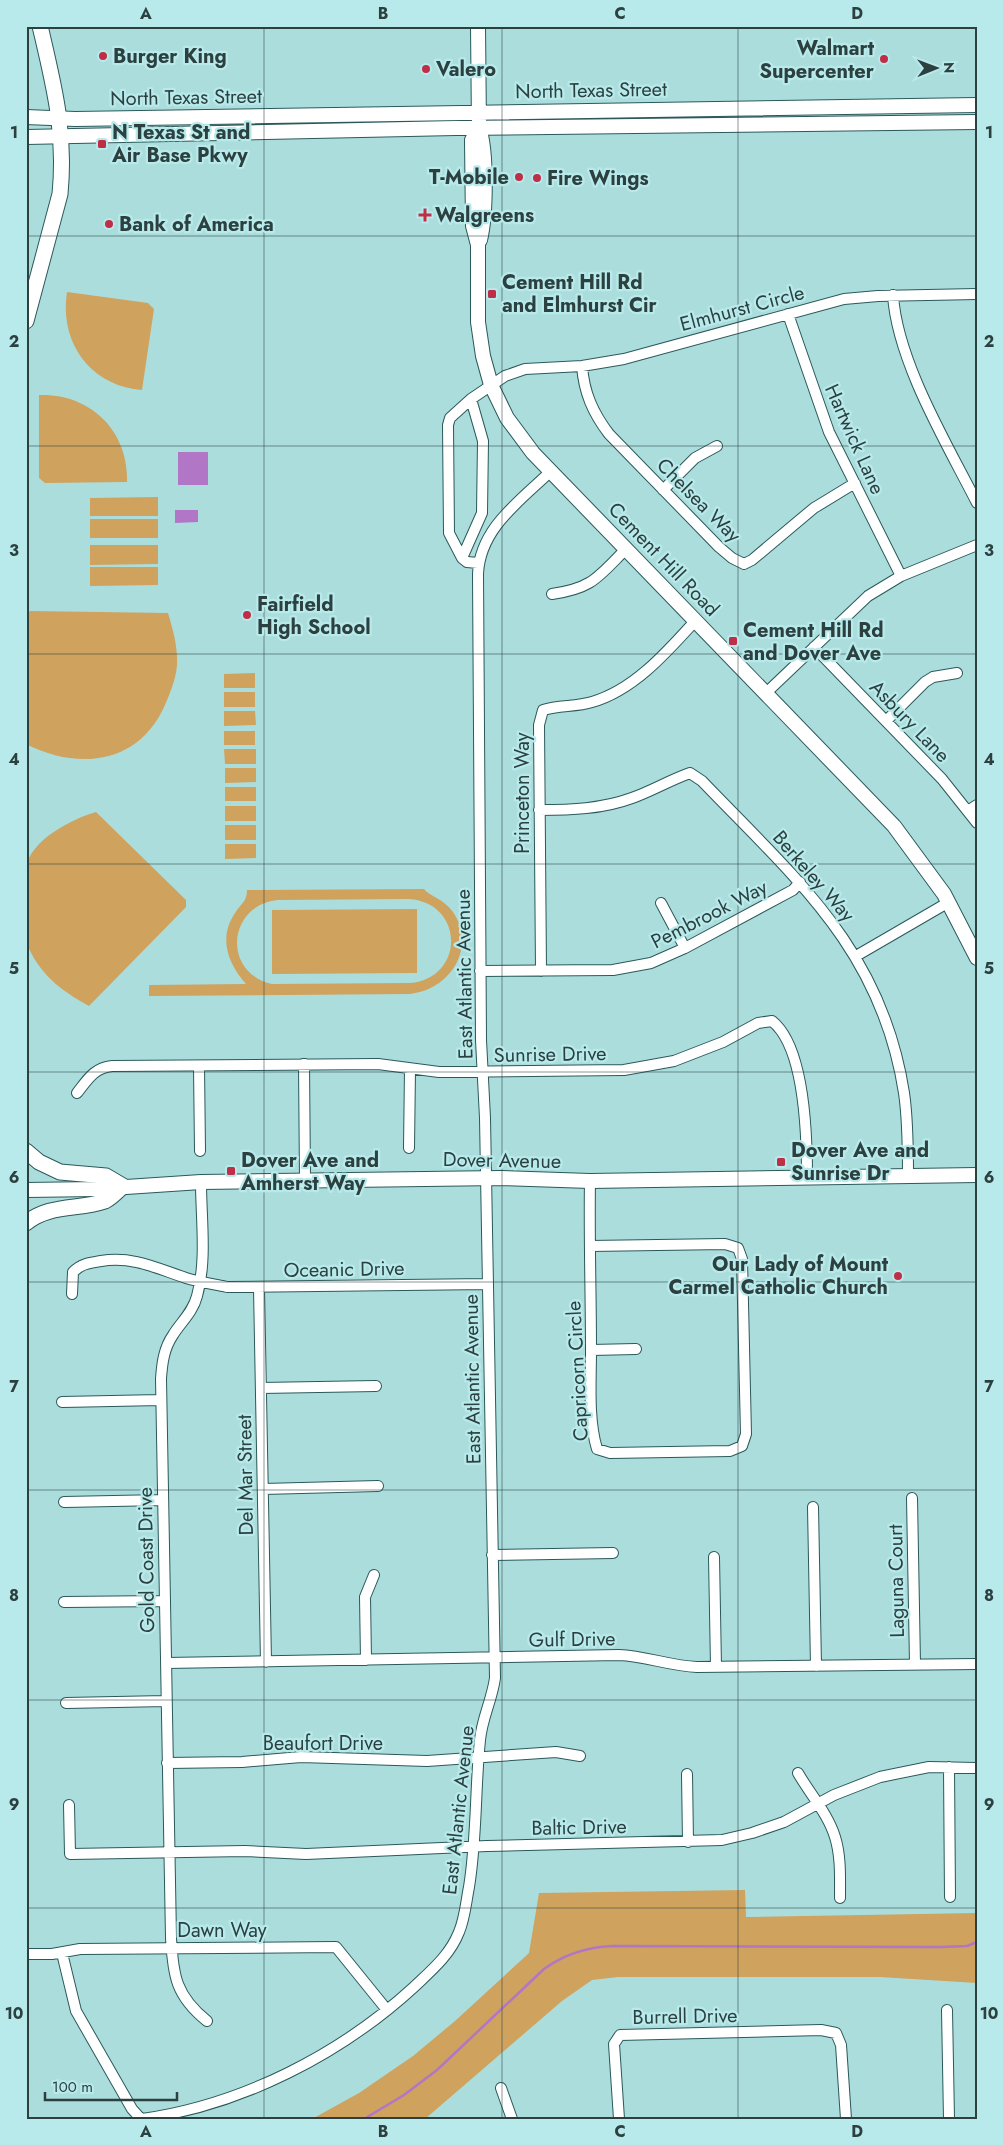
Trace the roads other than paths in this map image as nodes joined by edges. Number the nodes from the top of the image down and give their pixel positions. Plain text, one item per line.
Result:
1 (40, 26) edge
2 (478, 26) edge
3 (977, 105) edge
4 (479, 112) junction
5 (28, 117) edge
6 (60, 118) junction
7 (977, 122) edge
8 (479, 128) junction
9 (61, 136) junction
10 (28, 137) edge
11 (977, 294) edge
12 (893, 296) junction
13 (788, 314) junction
14 (26, 321) edge
15 (582, 366) junction
16 (491, 385) junction
17 (471, 399) junction
18 (717, 446) dead end
19 (551, 471) junction
20 (855, 483) junction
21 (663, 490) junction
22 (977, 503) edge
23 (977, 545) edge
24 (626, 549) junction
25 (462, 558) junction
26 (478, 563) junction
27 (901, 576) junction
28 (552, 594) dead end
29 (696, 620) junction
30 (814, 646) junction
31 (956, 673) dead end
32 (766, 693) junction
33 (886, 721) junction
34 (973, 808) edge
35 (539, 810) junction
36 (977, 822) edge
37 (800, 882) junction
38 (948, 902) junction
39 (661, 903) dead end
40 (685, 948) junction
41 (856, 956) junction
42 (977, 958) edge
43 (480, 971) junction
44 (540, 971) junction
45 (304, 1064) junction
46 (199, 1066) junction
47 (410, 1069) junction
48 (482, 1072) junction
49 (77, 1093) dead end
50 (409, 1148) dead end
51 (26, 1151) edge
52 (200, 1151) dead end
53 (977, 1175) edge
54 (908, 1176) junction
55 (807, 1177) junction
56 (486, 1178) junction
57 (305, 1180) junction
58 (590, 1181) junction
59 (201, 1182) junction
60 (123, 1186) junction
61 (26, 1190) edge
62 (26, 1223) edge
63 (590, 1246) junction
64 (200, 1281) junction
65 (488, 1284) junction
66 (259, 1288) junction
67 (72, 1294) dead end
68 (636, 1349) dead end
69 (591, 1350) junction
70 (376, 1386) dead end
71 (261, 1388) junction
72 (161, 1400) junction
73 (62, 1402) dead end
74 (378, 1486) dead end
75 (263, 1489) junction
76 (912, 1498) dead end
77 (163, 1500) junction
78 (64, 1502) dead end
79 (813, 1507) dead end
80 (613, 1553) dead end
81 (492, 1555) junction
82 (714, 1557) dead end
83 (374, 1575) dead end
84 (164, 1600) junction
85 (64, 1602) dead end
86 (494, 1658) junction
87 (366, 1660) junction
88 (266, 1662) junction
89 (166, 1663) junction
90 (914, 1664) junction
91 (977, 1664) edge
92 (816, 1666) junction
93 (716, 1667) junction
94 (166, 1701) junction
95 (66, 1703) dead end
96 (580, 1756) dead end
97 (478, 1758) junction
98 (167, 1763) junction
99 (949, 1767) junction
100 (977, 1768) edge
101 (687, 1774) dead end
102 (798, 1774) dead end
103 (817, 1804) junction
104 (69, 1805) dead end
105 (688, 1842) junction
106 (474, 1846) junction
107 (169, 1853) junction
108 (950, 1897) dead end
109 (840, 1898) dead end
110 (171, 1948) junction
111 (62, 1952) junction
112 (29, 1954) dead end
113 (387, 2010) junction
114 (947, 2010) dead end
115 (207, 2021) dead end
116 (501, 2088) dead end
117 (142, 2119) edge
118 (512, 2119) edge
119 (620, 2119) edge
120 (846, 2119) edge
121 (949, 2119) edge

1 - 6 main road
2 - 4 main road, Cement Hill Road
3 - 4 main road, North Texas Street
4 - 6 main road, North Texas Street
4 - 8 main road, Cement Hill Road
5 - 6 main road, North Texas Street
6 - 9 main road
7 - 8 main road, North Texas Street
8 - 9 main road, North Texas Street
8 - 16 main road, Cement Hill Road
9 - 10 main road, North Texas Street
9 - 14 main road
11 - 12 street, Elmhurst Circle
12 - 13 street, Elmhurst Circle
12 - 22 street
13 - 15 street, Elmhurst Circle
13 - 20 street, Hartwick Lane
15 - 16 street, Elmhurst Circle
15 - 21 street, Chelsea Way
16 - 17 street, Elmhurst Circle
16 - 19 main road, Cement Hill Road
17 - 25 street
17 - 25 street, Elmhurst Circle
18 - 21 street
19 - 24 main road, Cement Hill Road
19 - 26 street, East Atlantic Avenue
20 - 21 street, Chelsea Way
20 - 27 street, Hartwick Lane
23 - 27 street
24 - 28 street
24 - 29 main road, Cement Hill Road
25 - 26 street
26 - 43 street, East Atlantic Avenue
27 - 30 street
29 - 32 main road, Cement Hill Road
29 - 35 street, Princeton Way
30 - 32 street
30 - 33 street, Asbury Lane
31 - 33 street
32 - 38 main road, Cement Hill Road
33 - 34 street, Asbury Lane
34 - 36 street, Asbury Lane
35 - 37 street, Berkeley Way
35 - 44 street, Princeton Way
37 - 40 street, Pembrook Way
37 - 41 street, Berkeley Way
38 - 41 street
38 - 42 main road, Cement Hill Road
39 - 40 street
40 - 44 street, Pembrook Way
41 - 54 street, Berkeley Way
43 - 44 street, Pembrook Way
43 - 48 street, East Atlantic Avenue
45 - 46 street, Sunrise Drive
45 - 47 street, Sunrise Drive
45 - 57 street
46 - 49 street, Sunrise Drive
46 - 52 street
47 - 48 street, Sunrise Drive
47 - 50 street
48 - 55 street, Sunrise Drive
48 - 56 street, East Atlantic Avenue
51 - 60 main road
53 - 54 main road, Dover Avenue
54 - 55 main road, Dover Avenue
55 - 58 main road, Dover Avenue
56 - 57 main road, Dover Avenue
56 - 58 main road, Dover Avenue
56 - 65 street, East Atlantic Avenue
57 - 59 main road, Dover Avenue
58 - 63 street, Capricorn Circle
59 - 60 main road, Dover Avenue
59 - 64 street, Gold Coast Drive
60 - 61 main road, Dover Avenue
60 - 62 main road
63 - 69 street, Capricorn Circle
63 - 69 street, Capricorn Circle
64 - 66 street, Oceanic Drive
64 - 67 street, Oceanic Drive
64 - 72 street, Gold Coast Drive
65 - 66 street, Oceanic Drive
65 - 81 street, East Atlantic Avenue
66 - 71 street, Del Mar Street
68 - 69 street
70 - 71 street
71 - 75 street, Del Mar Street
72 - 73 street
72 - 77 street, Gold Coast Drive
74 - 75 street
75 - 88 street, Del Mar Street
76 - 90 street, Laguna Court
77 - 78 street
77 - 84 street, Gold Coast Drive
79 - 92 street
80 - 81 street
81 - 86 street, East Atlantic Avenue
82 - 93 street
83 - 87 street
84 - 85 street
84 - 89 street, Gold Coast Drive
86 - 87 street, Gulf Drive
86 - 93 street, Gulf Drive
86 - 97 street, East Atlantic Avenue
87 - 88 street, Gulf Drive
88 - 89 street, Gulf Drive
89 - 94 street, Gold Coast Drive
90 - 91 street, Gulf Drive
90 - 92 street, Gulf Drive
92 - 93 street, Gulf Drive
94 - 95 street
94 - 98 street, Gold Coast Drive
96 - 97 street, Beaufort Drive
97 - 98 street, Beaufort Drive
97 - 106 street, East Atlantic Avenue
98 - 107 street, Gold Coast Drive
99 - 100 street, Baltic Drive
99 - 103 street, Baltic Drive
99 - 108 street
101 - 105 street
102 - 103 street
103 - 105 street, Baltic Drive
103 - 109 street
104 - 107 street, Baltic Drive
105 - 106 street, Baltic Drive
106 - 107 street, Baltic Drive
106 - 113 street, East Atlantic Avenue
107 - 110 street, Gold Coast Drive
110 - 111 street, Dawn Way
110 - 113 street, Dawn Way
110 - 115 street, Gold Coast Drive
111 - 112 street, Dawn Way
111 - 117 street, East Atlantic Avenue
113 - 117 street, East Atlantic Avenue
114 - 121 street
116 - 118 street
119 - 120 street, Burrell Drive

